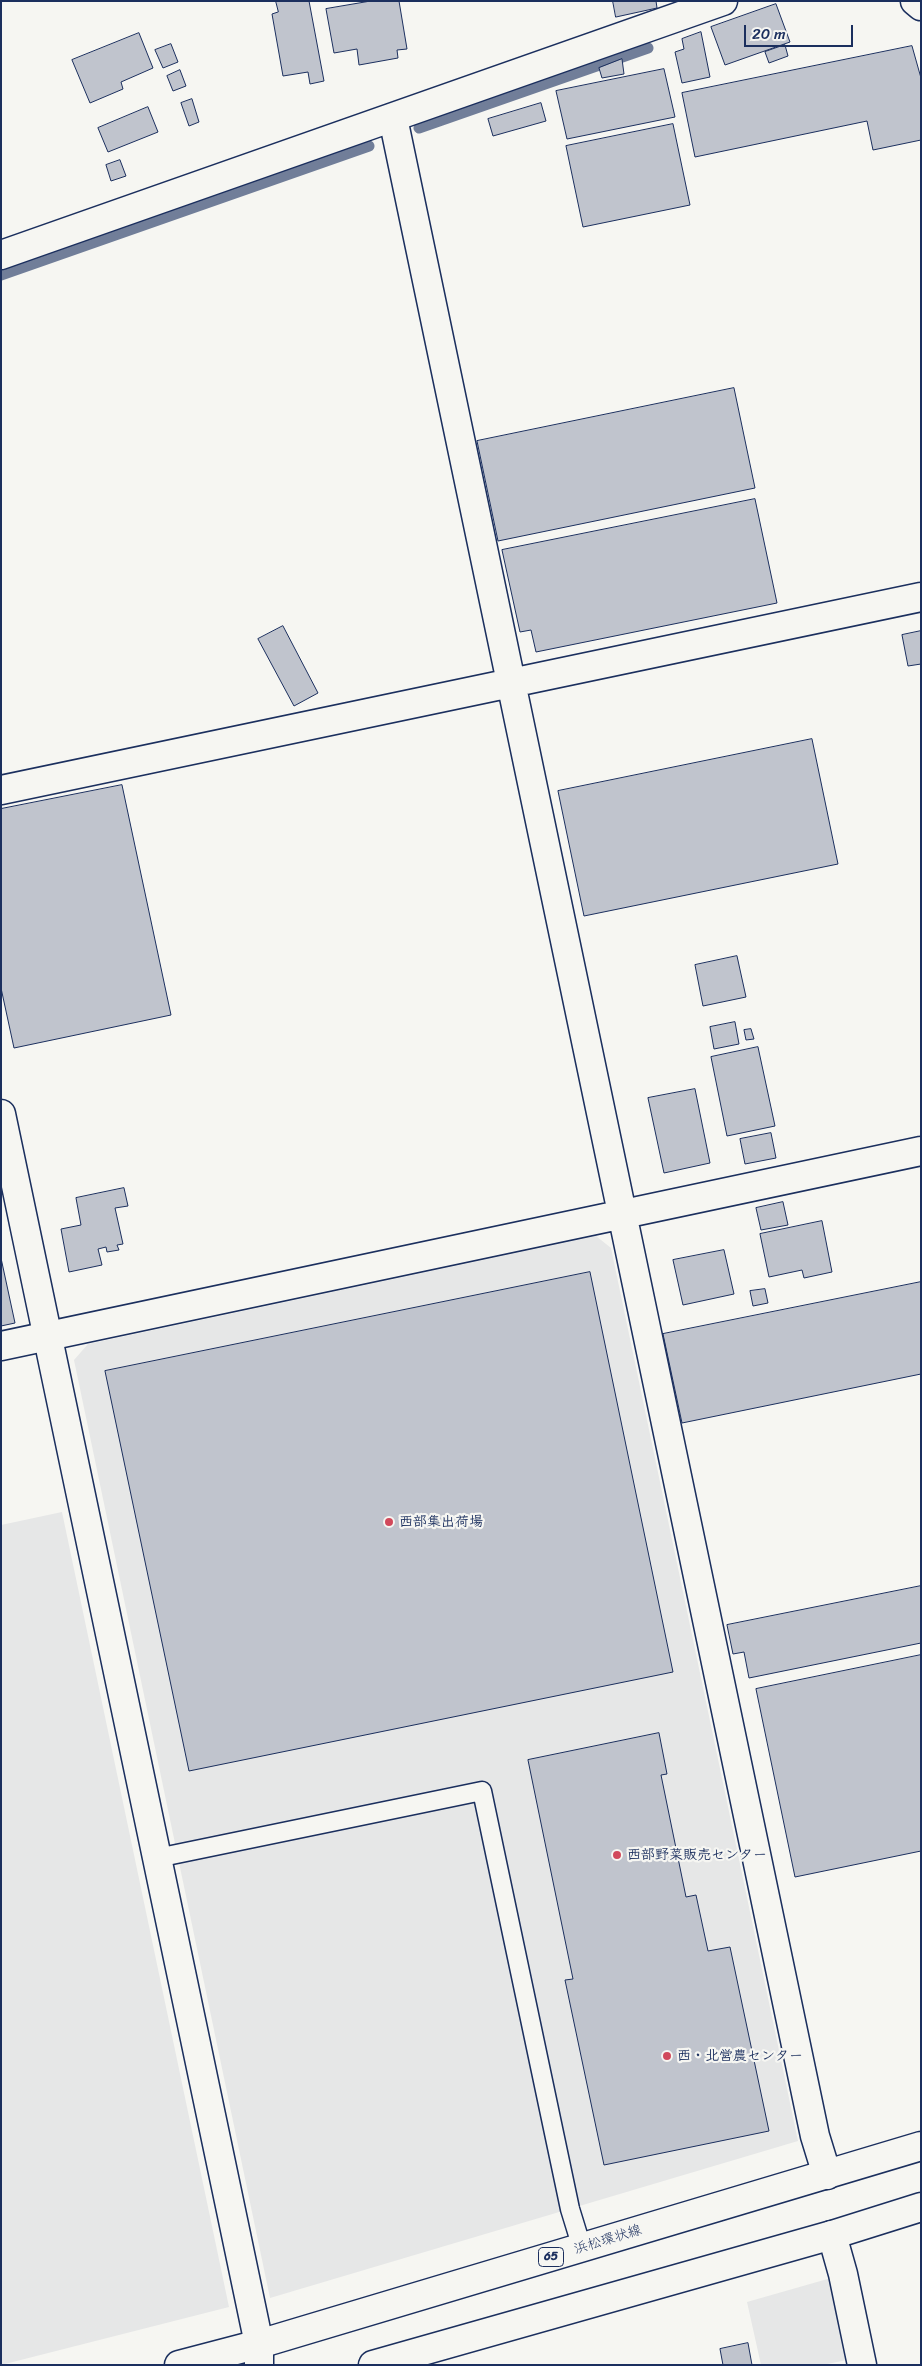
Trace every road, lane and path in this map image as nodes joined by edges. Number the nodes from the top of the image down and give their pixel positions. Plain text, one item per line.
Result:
1 (723, 1) edge
2 (915, 1) edge
3 (921, 6) edge
4 (393, 118) junction
5 (1, 255) edge
6 (921, 597) edge
7 (511, 683) junction
8 (1, 790) edge
9 (1, 1114) edge
10 (921, 1151) edge
11 (622, 1214) junction
12 (48, 1337) junction
13 (1, 1346) edge
14 (157, 1858) junction
15 (921, 2146) edge
16 (827, 2175) junction
17 (921, 2207) edge
18 (832, 2235) junction
19 (582, 2248) junction
20 (259, 2354) edge
21 (180, 2365) edge
22 (373, 2365) edge
23 (862, 2365) edge

1 - 4 street
2 - 3 street
4 - 5 street
4 - 7 street
6 - 7 street
7 - 8 street
7 - 11 street
9 - 12 street
10 - 11 street
11 - 12 street
11 - 16 street
12 - 13 street
12 - 14 street
14 - 19 lane
14 - 20 street
15 - 16 street, 浜松環状線 / 65
16 - 19 street, 浜松環状線 / 65
17 - 18 street
18 - 22 street
18 - 23 street
19 - 20 street, 浜松環状線 / 65
20 - 21 street, 浜松環状線 / 65

